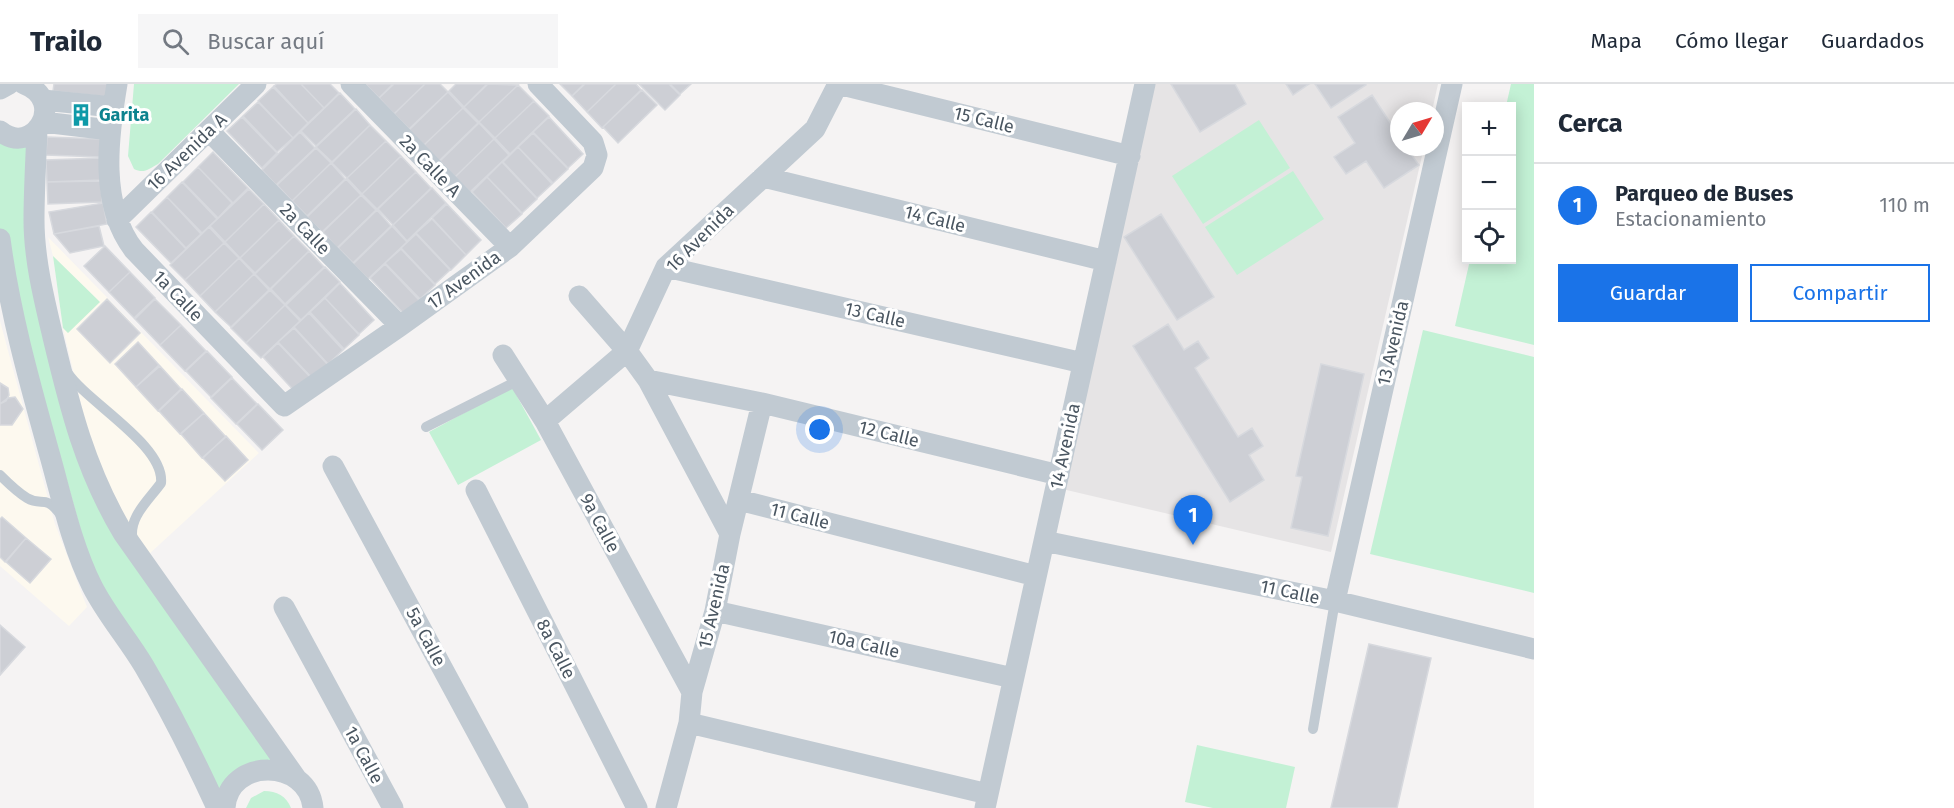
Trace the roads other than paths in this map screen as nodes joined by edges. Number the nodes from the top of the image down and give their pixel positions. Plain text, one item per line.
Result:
1 (117, 84) edge
2 (256, 84) edge
3 (351, 84) edge
4 (538, 84) edge
5 (838, 84) edge
6 (1146, 84) edge
7 (1452, 84) edge
8 (37, 91) edge
9 (113, 107) junction
10 (40, 125) junction
11 (110, 130) junction
12 (0, 131) edge
13 (209, 131) junction
14 (1130, 156) junction
15 (763, 177) junction
16 (117, 220) junction
17 (0, 239) edge
18 (510, 247) junction
19 (1106, 261) junction
20 (666, 267) junction
21 (579, 296) dead end
22 (45, 304) junction
23 (11, 313) junction
24 (400, 326) junction
25 (627, 351) junction
26 (57, 356) junction
27 (503, 356) dead end
28 (1083, 363) junction
29 (648, 380) junction
30 (519, 381) junction
31 (762, 403) junction
32 (284, 406) joint
33 (545, 421) junction
34 (426, 427) dead end
35 (52, 462) junction
36 (333, 466) dead end
37 (0, 475) edge
38 (1059, 475) junction
39 (476, 490) dead end
40 (739, 500) junction
41 (41, 501) junction
42 (73, 532) junction
43 (730, 534) junction
44 (1044, 541) junction
45 (137, 552) junction
46 (1036, 576) junction
47 (1335, 602) junction
48 (284, 607) dead end
49 (715, 611) junction
50 (1534, 649) edge
51 (1013, 678) junction
52 (692, 692) junction
53 (689, 723) junction
54 (1312, 729) dead end
55 (296, 778) junction
56 (986, 801) edge
57 (313, 806) edge
58 (217, 808) edge
59 (225, 808) edge
60 (393, 808) edge
61 (519, 808) edge
62 (637, 808) edge
63 (666, 808) edge

1 - 9 street
2 - 13 street, 16 Avenida A
3 - 18 street, 2a Calle A
4 - 18 street, 17 Avenida
5 - 14 street, 15 Calle
5 - 15 street, 16 Avenida
6 - 14 street, 14 Avenida
7 - 47 street, 13 Avenida
8 - 9 street
8 - 10 street
9 - 11 street
10 - 11 street
10 - 12 street
10 - 22 street
11 - 16 street, 1a Calle
13 - 16 street, 16 Avenida A
13 - 24 street, 2a Calle
14 - 19 street, 14 Avenida
15 - 19 street, 14 Calle
15 - 20 street, 16 Avenida
16 - 32 street, 1a Calle
17 - 23 street
18 - 24 street, 17 Avenida
19 - 28 street, 14 Avenida
20 - 25 street, 16 Avenida
20 - 28 street, 13 Calle
21 - 25 street
22 - 23 street
22 - 26 street
23 - 35 street
24 - 32 street, 17 Avenida
25 - 29 street
25 - 33 street, 16 Avenida
26 - 45 street
26 - 45 lane
27 - 30 street, 9a Calle
28 - 38 street, 14 Avenida
29 - 31 street, 12 Calle
29 - 43 street
30 - 33 street, 9a Calle
30 - 34 lane
31 - 38 street, 12 Calle
31 - 40 street, 15 Avenida
33 - 52 street, 9a Calle
35 - 41 lane
35 - 42 street
36 - 61 street, 5a Calle
37 - 41 lane
38 - 44 street, 14 Avenida
39 - 62 street, 8a Calle
40 - 43 street, 15 Avenida
40 - 46 street, 11 Calle
41 - 42 lane
42 - 58 street
43 - 49 street, 15 Avenida
44 - 46 street, 14 Avenida
44 - 47 street, 11 Calle
45 - 55 street
46 - 51 street, 14 Avenida
47 - 50 street, 11 Calle
47 - 54 lane
48 - 60 street, 1a Calle
49 - 51 street, 10a Calle
49 - 52 street, 15 Avenida
51 - 56 street, 14 Avenida
52 - 53 street, 15 Avenida
53 - 56 street
53 - 63 street, 15 Avenida
55 - 57 street
55 - 59 street

